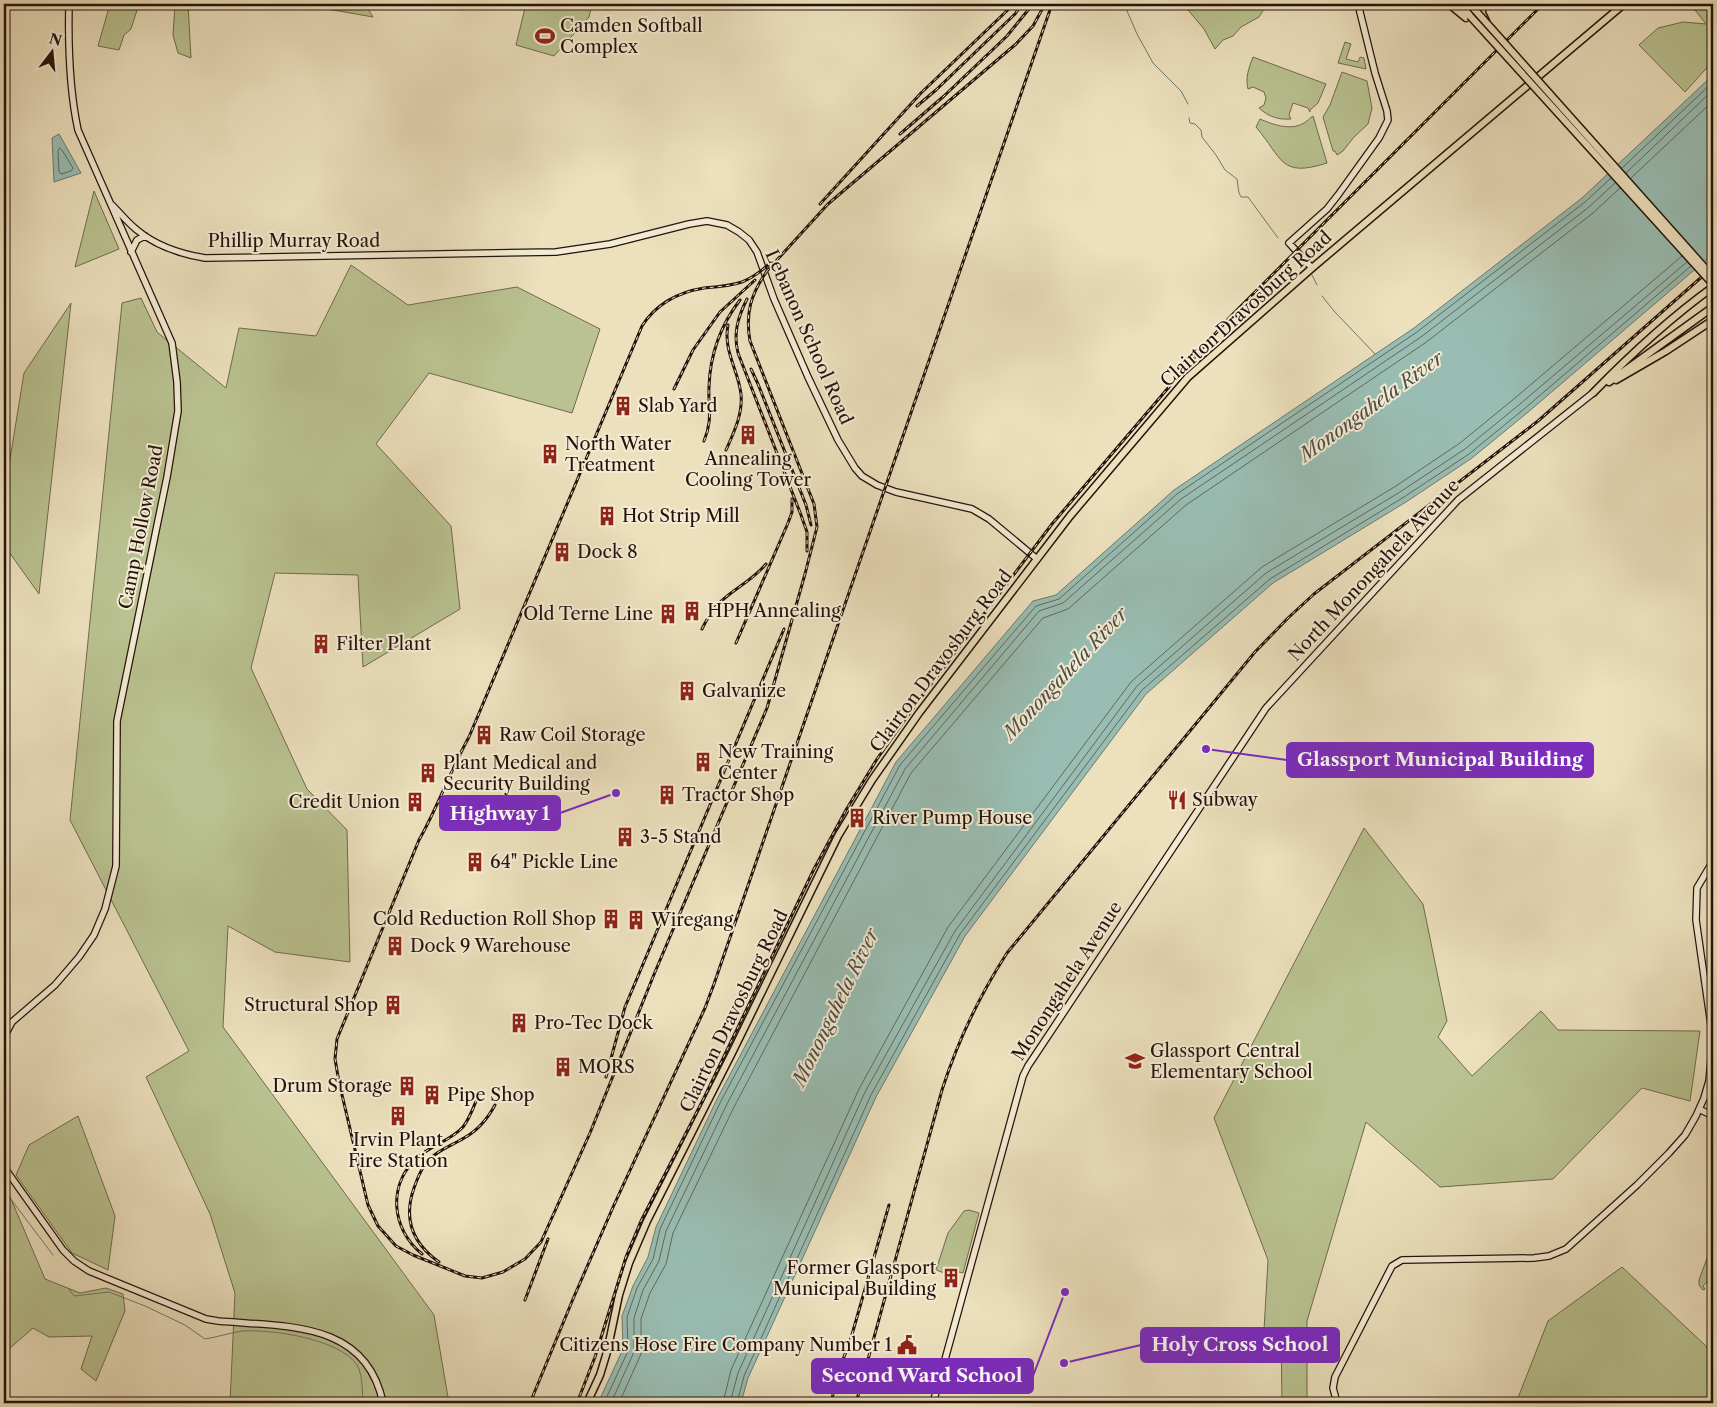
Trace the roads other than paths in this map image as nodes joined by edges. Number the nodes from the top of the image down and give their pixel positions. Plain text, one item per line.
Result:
1 (70, 4) edge
2 (1358, 4) edge
3 (1449, 4) edge
4 (1460, 4) edge
5 (1470, 4) edge
6 (1482, 4) edge
7 (1624, 4) edge
8 (1468, 17) junction
9 (1487, 24) junction
10 (1531, 85) junction
11 (112, 205) junction
12 (145, 236) junction
13 (131, 252) junction
14 (463, 255) joint
15 (1312, 268) junction
16 (1713, 283) edge
17 (1713, 307) edge
18 (1713, 314) edge
19 (1713, 320) edge
20 (1634, 369) junction
21 (1593, 394) junction
22 (1037, 559) junction
23 (1257, 720) joint
24 (1713, 861) edge
25 (12, 1022) junction
26 (4, 1026) edge
27 (4, 1036) edge
28 (1699, 1109) junction
29 (1713, 1116) edge
30 (4, 1167) edge
31 (934, 1401) edge
32 (384, 1403) edge
33 (587, 1403) edge
34 (948, 1403) edge
35 (1337, 1403) edge

1 - 11 main road, Camp Hollow Road
2 - 15 main road
3 - 8 main road
4 - 8 main road
5 - 9 main road, bridge
6 - 9 main road, bridge
7 - 10 main road, Clairton Dravosburg Road
8 - 10 main road, bridge
9 - 16 main road, bridge
10 - 15 main road, Clairton Dravosburg Road
10 - 16 main road, bridge
11 - 12 main road, Phillip Murray Road
11 - 13 main road, Camp Hollow Road
12 - 13 main road
12 - 14 main road, Phillip Murray Road
13 - 25 main road, Camp Hollow Road
14 - 22 main road, Lebanon School Road
15 - 22 main road, Clairton Dravosburg Road
16 - 21 main road
17 - 21 main road
18 - 20 main road
19 - 20 main road
20 - 21 main road
21 - 23 main road, North Monongahela Avenue
22 - 33 main road, Clairton Dravosburg Road
23 - 31 main road, Monongahela Avenue
24 - 28 main road
25 - 26 main road
25 - 27 main road, Camp Hollow Road
28 - 29 main road
28 - 35 main road
30 - 32 main road
31 - 34 main road

